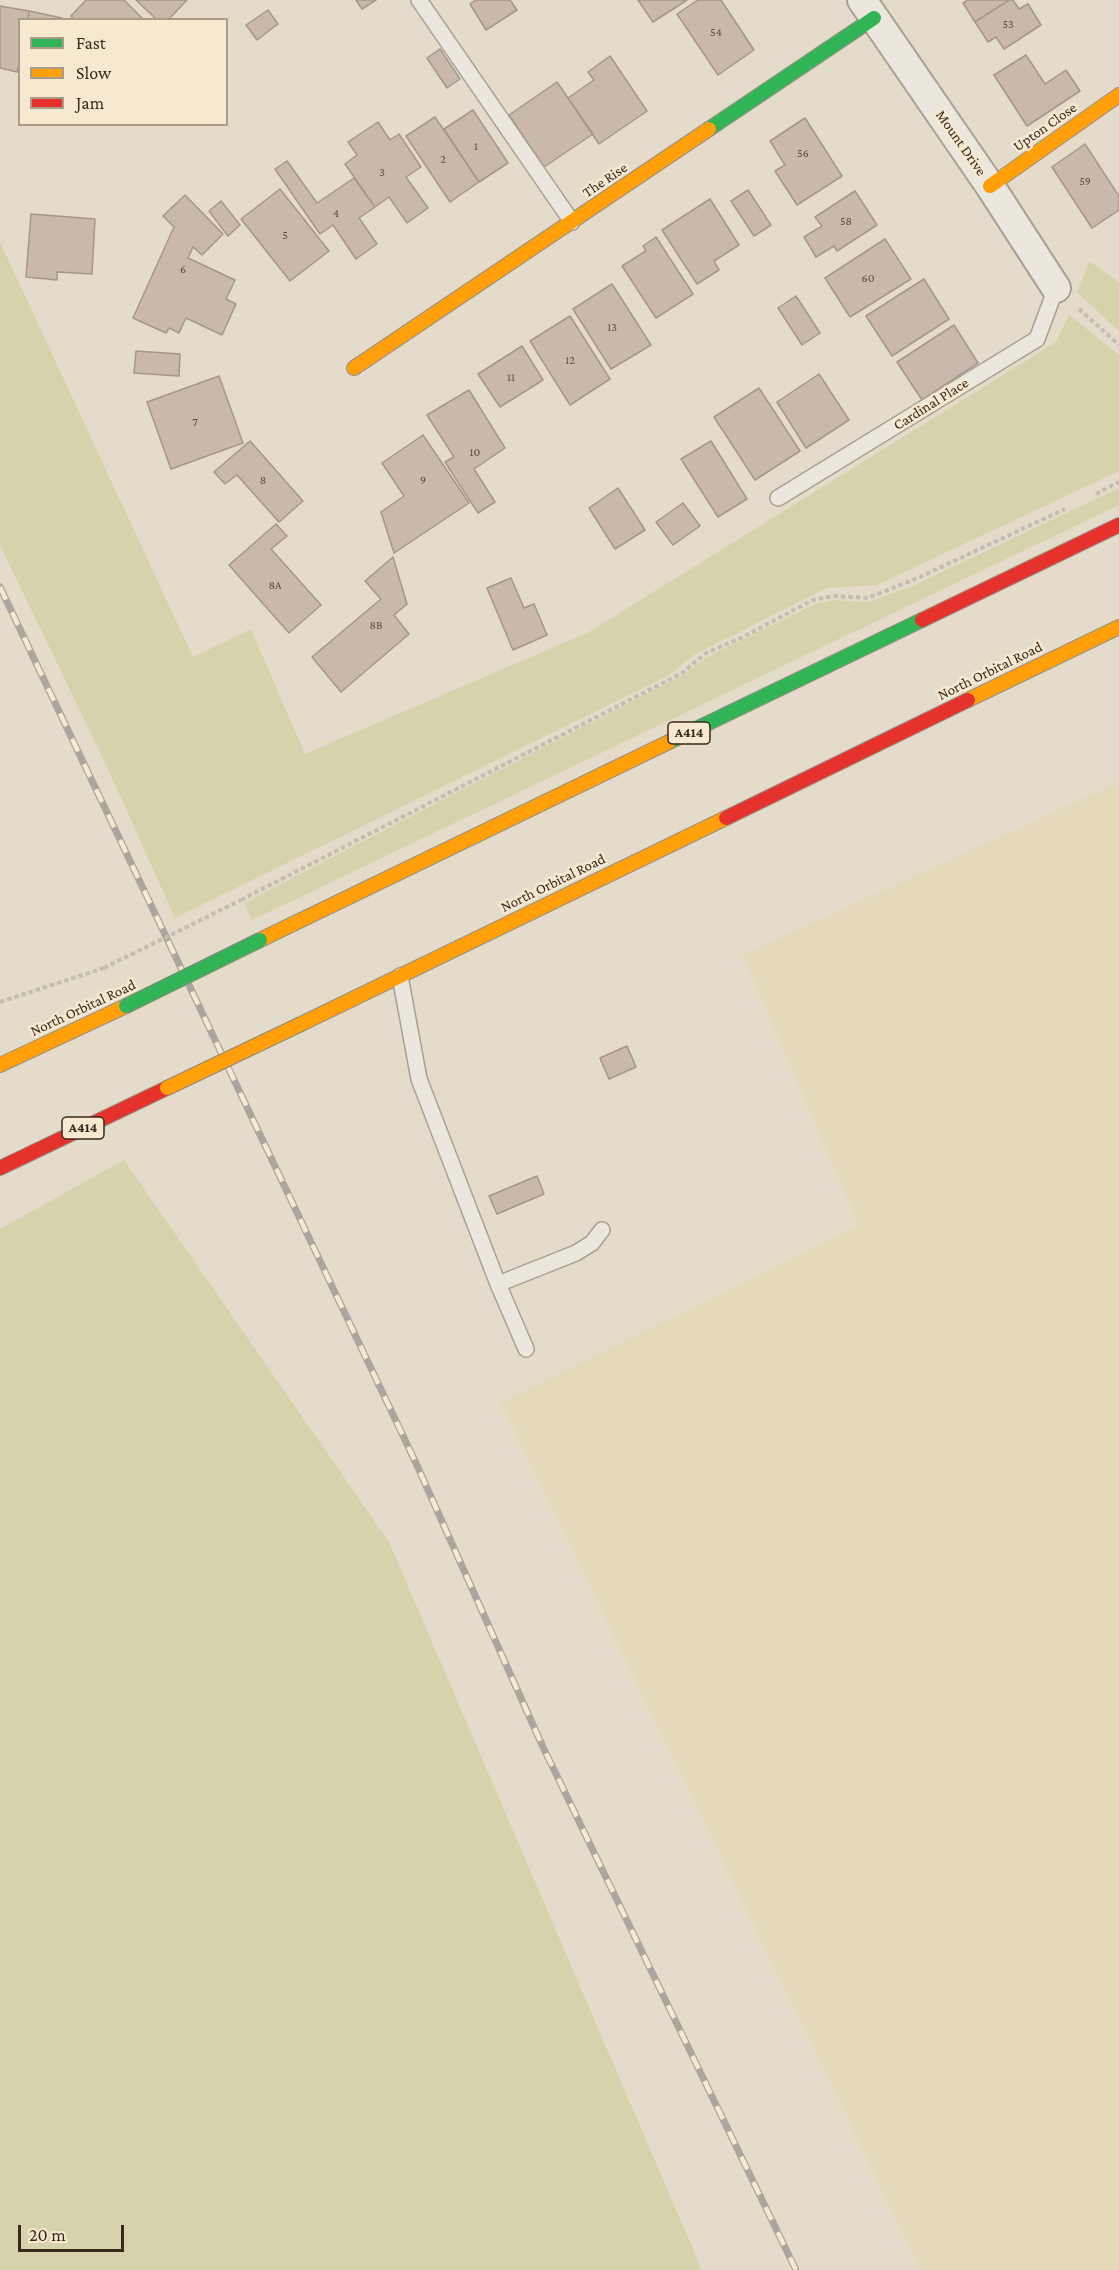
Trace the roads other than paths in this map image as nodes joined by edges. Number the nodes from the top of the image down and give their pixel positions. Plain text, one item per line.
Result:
1 (419, 0) edge
2 (868, 9) edge
3 (1119, 95) edge
4 (990, 186) junction
5 (572, 222) junction
6 (1056, 288) joint
7 (354, 368) dead end
8 (778, 498) dead end
9 (1119, 525) edge
10 (1119, 627) edge
11 (400, 976) junction
12 (0, 1065) edge
13 (0, 1168) edge
14 (602, 1230) dead end
15 (498, 1284) junction
16 (526, 1350) dead end

1 - 5 lane
2 - 4 street, Mount Drive
2 - 5 main road, The Rise
3 - 4 main road, Upton Close
4 - 6 street, Mount Drive
5 - 7 main road, The Rise
6 - 8 lane, Cardinal Place
9 - 12 main road, North Orbital Road / A414, bridge
10 - 11 main road, North Orbital Road / A414
11 - 13 main road, North Orbital Road / A414, bridge
11 - 15 lane
14 - 15 lane
15 - 16 lane

